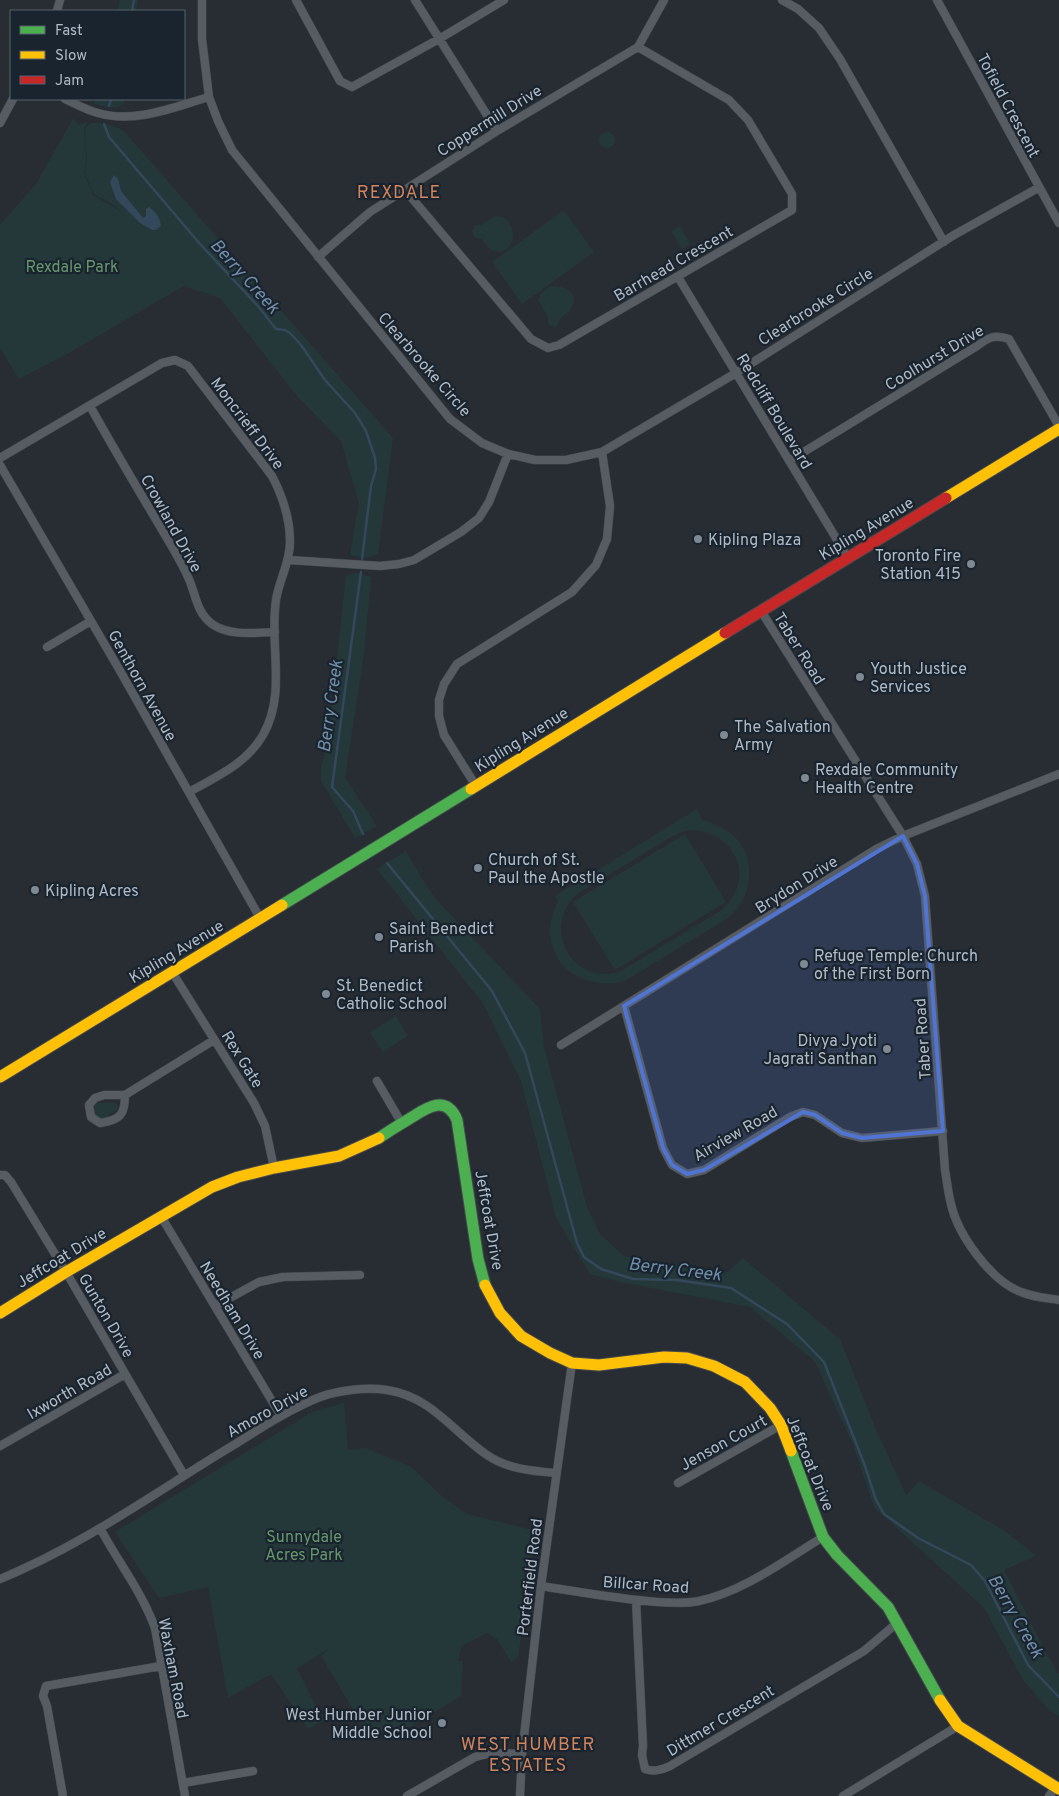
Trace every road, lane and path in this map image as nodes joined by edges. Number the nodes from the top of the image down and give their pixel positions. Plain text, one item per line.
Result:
1 (202, 0) edge
2 (296, 0) edge
3 (415, 0) edge
4 (504, 0) edge
5 (664, 0) edge
6 (782, 0) edge
7 (937, 0) edge
8 (439, 39) junction
9 (638, 47) junction
10 (209, 97) junction
11 (12, 100) edge
12 (67, 100) edge
13 (0, 123) edge
14 (497, 131) junction
15 (1038, 188) junction
16 (405, 190) junction
17 (1059, 223) edge
18 (944, 242) junction
19 (318, 257) junction
20 (678, 277) junction
21 (736, 373) junction
22 (90, 406) junction
23 (1059, 427) edge
24 (602, 452) junction
25 (508, 454) junction
26 (0, 458) edge
27 (789, 461) junction
28 (0, 465) edge
29 (848, 558) junction
30 (289, 560) junction
31 (761, 611) junction
32 (91, 621) junction
33 (275, 632) junction
34 (47, 647) dead end
35 (1059, 774) edge
36 (476, 786) junction
37 (189, 792) junction
38 (903, 836) junction
39 (260, 918) junction
40 (172, 972) junction
41 (624, 1006) junction
42 (214, 1040) junction
43 (561, 1045) dead end
44 (0, 1077) edge
45 (377, 1081) dead end
46 (125, 1095) junction
47 (402, 1122) junction
48 (942, 1130) junction
49 (274, 1168) junction
50 (0, 1175) edge
51 (162, 1218) junction
52 (66, 1272) junction
53 (360, 1274) dead end
54 (1059, 1300) edge
55 (215, 1306) junction
56 (0, 1313) edge
57 (572, 1362) junction
58 (126, 1374) junction
59 (281, 1416) junction
60 (781, 1425) junction
61 (0, 1446) edge
62 (556, 1474) junction
63 (184, 1475) junction
64 (678, 1483) dead end
65 (100, 1528) junction
66 (823, 1537) junction
67 (0, 1579) edge
68 (541, 1586) junction
69 (636, 1600) junction
70 (897, 1623) junction
71 (161, 1666) junction
72 (958, 1726) junction
73 (522, 1754) junction
74 (253, 1770) dead end
75 (183, 1783) junction
76 (1055, 1791) edge
77 (63, 1796) edge
78 (185, 1796) edge
79 (407, 1796) edge
80 (520, 1796) edge
81 (843, 1796) edge

1 - 10 street, Clearbrooke Circle
2 - 8 street
3 - 8 street
4 - 8 street
5 - 9 street
6 - 18 street
7 - 15 street, Tofield Crescent
8 - 14 street
9 - 14 street, Coppermill Drive
9 - 20 street, Barrhead Crescent
10 - 12 street
10 - 19 street, Clearbrooke Circle
11 - 13 street
14 - 16 street, Coppermill Drive
15 - 17 street, Tofield Crescent
15 - 18 street, Clearbrooke Circle
16 - 19 street, Coppermill Drive
16 - 20 street, Barrhead Crescent
18 - 21 street, Clearbrooke Circle
19 - 25 street, Clearbrooke Circle
20 - 21 street, Redcliff Boulevard
21 - 24 street, Clearbrooke Circle
21 - 27 street, Redcliff Boulevard
22 - 26 street, Moncrieff Drive
22 - 30 street, Moncrieff Drive
22 - 33 street, Crowland Drive
23 - 27 street, Coolhurst Drive
23 - 29 street, Kipling Avenue
24 - 25 street, Clearbrooke Circle
24 - 36 street
25 - 30 street
27 - 29 street, Redcliff Boulevard
28 - 32 street, Genthorn Avenue
29 - 31 street, Kipling Avenue
30 - 33 street, Moncrieff Drive
31 - 36 street, Kipling Avenue
31 - 38 street, Taber Road
32 - 34 street
32 - 37 street, Genthorn Avenue
33 - 37 street, Moncrieff Drive
35 - 38 street, Brydon Drive
36 - 39 street, Kipling Avenue
37 - 39 street, Genthorn Avenue
38 - 41 street, Brydon Drive
38 - 48 street, Taber Road
39 - 40 street, Kipling Avenue
40 - 42 street, Rex Gate
40 - 44 street, Kipling Avenue
41 - 43 street, Brydon Drive
41 - 48 street, Airview Road
42 - 46 street
42 - 49 street, Rex Gate
45 - 47 street
46 - 46 street
47 - 49 street, Jeffcoat Drive
47 - 57 street, Jeffcoat Drive
48 - 54 street, Taber Road
49 - 51 street, Jeffcoat Drive
50 - 52 street, Gunton Drive
51 - 52 street, Jeffcoat Drive
51 - 55 street, Needham Drive
52 - 56 street, Jeffcoat Drive
52 - 58 street, Gunton Drive
53 - 55 street
55 - 59 street, Needham Drive
57 - 60 street, Jeffcoat Drive
57 - 62 street, Porterfield Road
58 - 61 street, Ixworth Road
58 - 63 street, Gunton Drive
59 - 62 street, Amoro Drive
59 - 63 street, Amoro Drive
60 - 64 street, Jenson Court
60 - 66 street, Jeffcoat Drive
62 - 68 street, Porterfield Road
63 - 65 street, Amoro Drive
65 - 67 street, Amoro Drive
65 - 71 street, Waxham Road
66 - 69 street, Billcar Road
66 - 70 street, Jeffcoat Drive
68 - 69 street, Billcar Road
68 - 73 street, Porterfield Road
69 - 70 street, Dittmer Crescent
70 - 72 street, Jeffcoat Drive
71 - 75 street, Waxham Road
71 - 77 street
72 - 76 street, Jeffcoat Drive
72 - 81 street
73 - 79 street
73 - 80 street, Porterfield Road
74 - 75 street
75 - 78 street, Waxham Road

